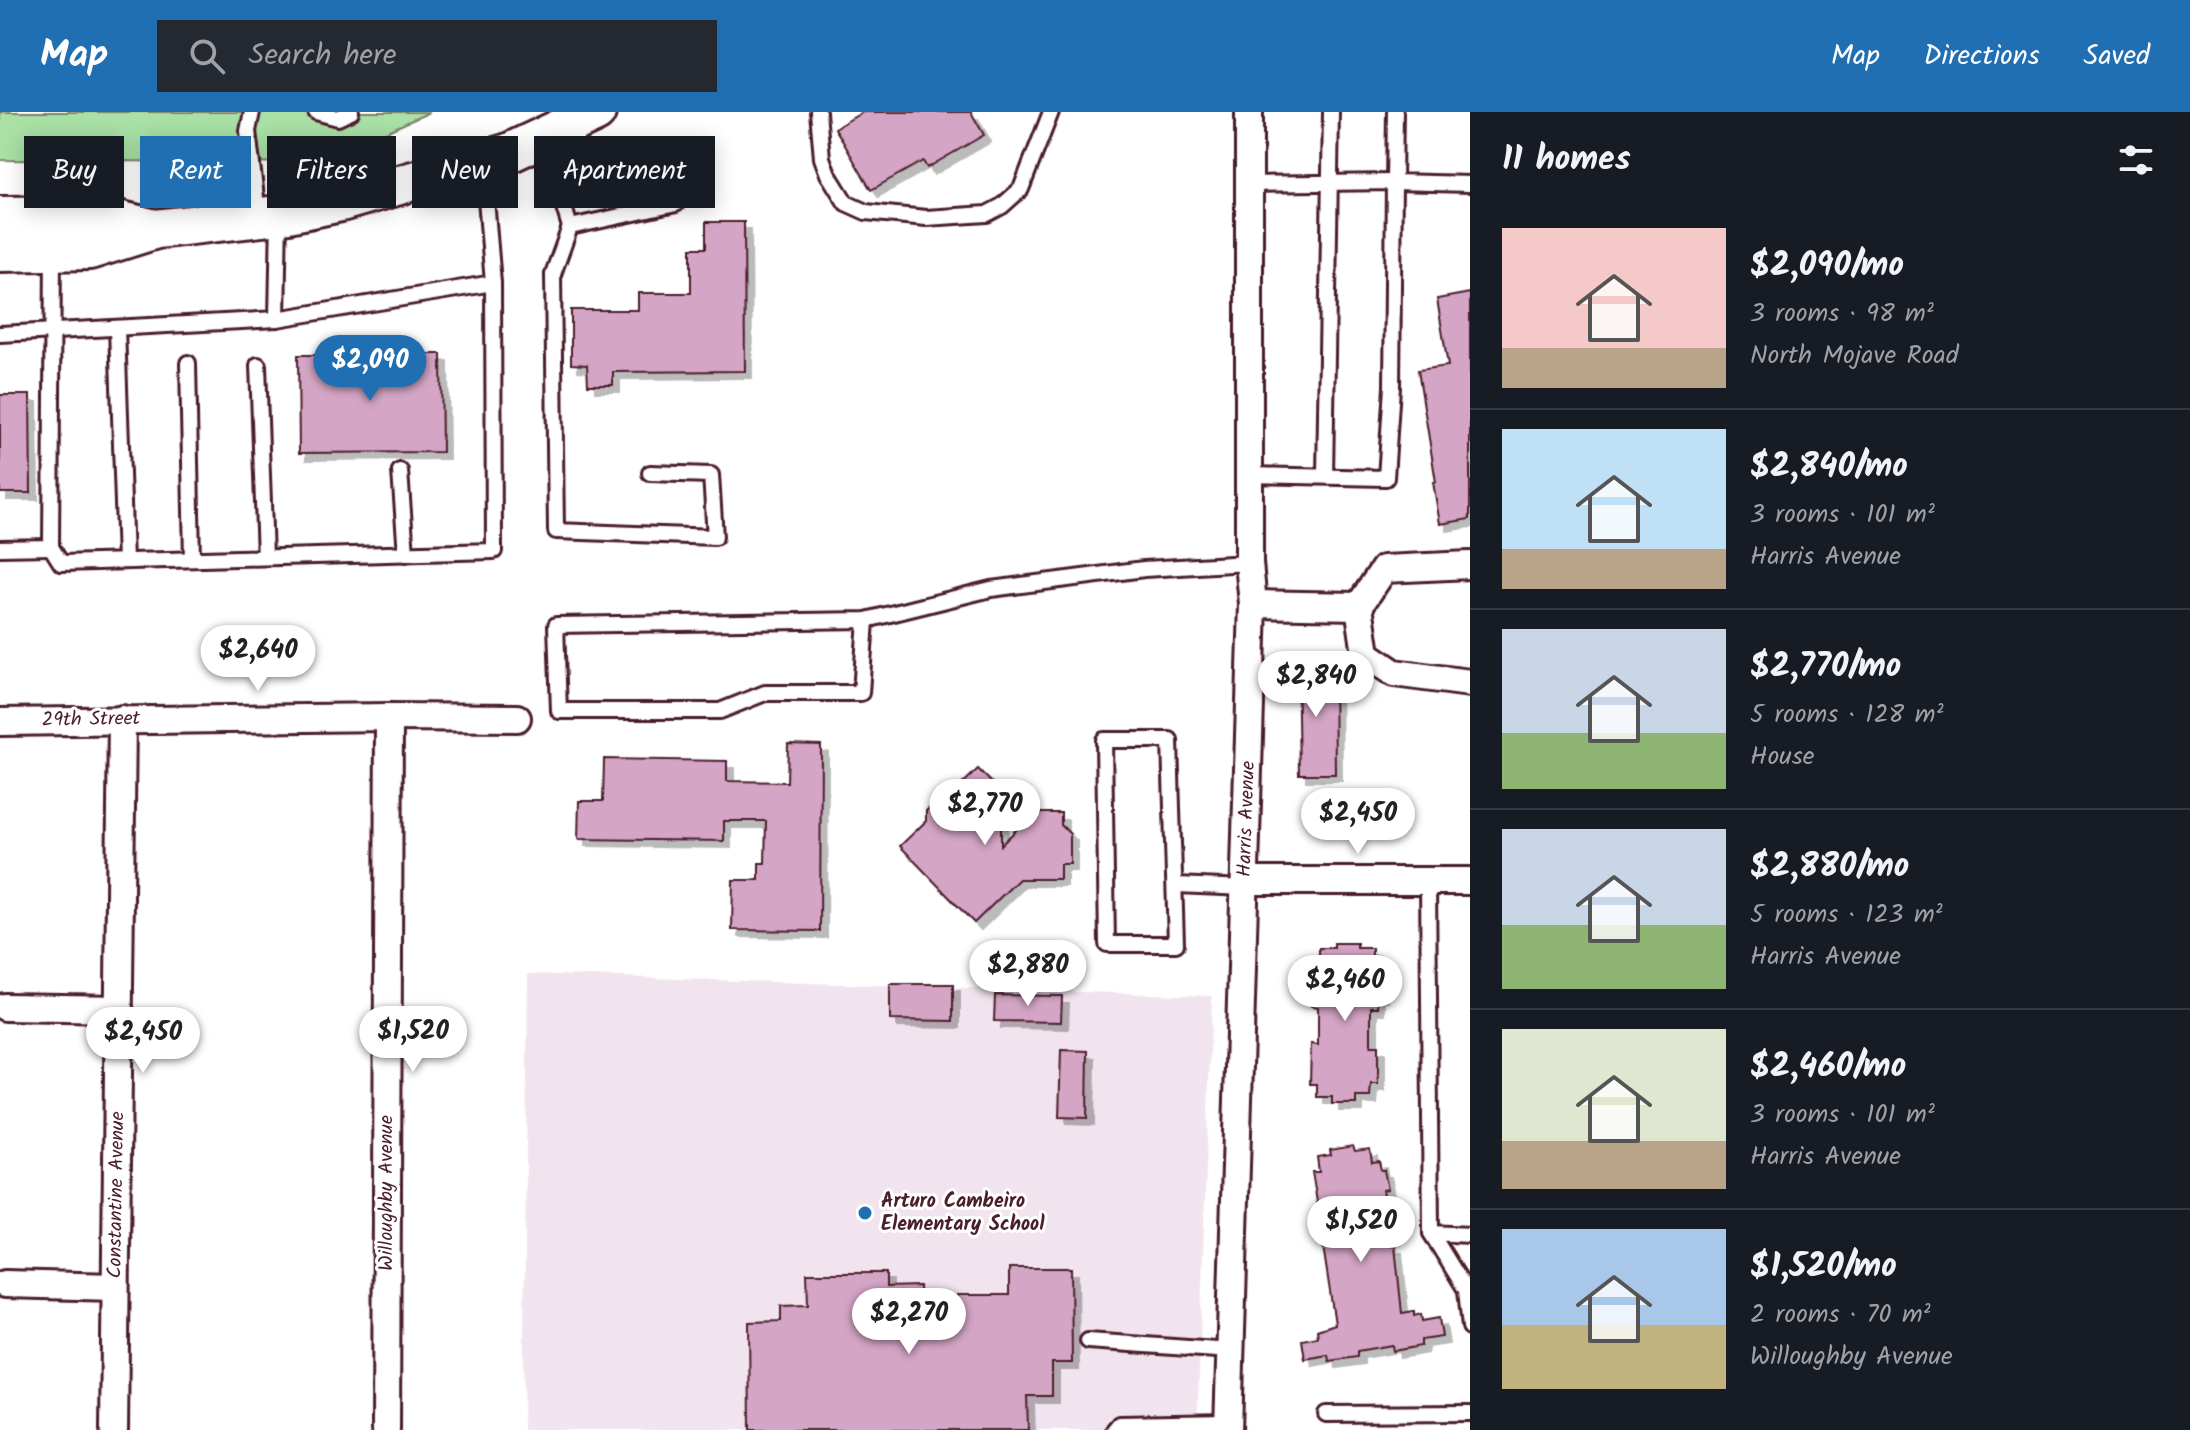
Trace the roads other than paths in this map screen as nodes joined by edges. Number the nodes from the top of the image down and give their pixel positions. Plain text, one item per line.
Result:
1 (252, 112) edge
2 (316, 112) edge
3 (351, 112) edge
4 (596, 112) edge
5 (818, 112) edge
6 (1051, 112) edge
7 (1249, 112) edge
8 (1331, 112) edge
9 (1395, 112) edge
10 (547, 136) edge
11 (412, 182) edge
12 (1394, 182) junction
13 (1331, 183) junction
14 (1249, 184) junction
15 (1470, 184) edge
16 (487, 208) edge
17 (564, 208) edge
18 (658, 208) edge
19 (0, 216) edge
20 (268, 216) junction
21 (570, 227) junction
22 (156, 229) junction
23 (53, 251) junction
24 (0, 252) edge
25 (493, 283) junction
26 (277, 319) junction
27 (117, 328) junction
28 (53, 332) junction
29 (0, 334) edge
30 (188, 363) dead end
31 (258, 365) dead end
32 (400, 471) dead end
33 (650, 473) dead end
34 (1250, 475) junction
35 (1325, 476) junction
36 (51, 547) junction
37 (0, 548) edge
38 (406, 554) junction
39 (265, 557) junction
40 (192, 559) junction
41 (125, 561) junction
42 (1249, 563) junction
43 (1470, 565) edge
44 (1253, 604) junction
45 (1359, 606) junction
46 (866, 620) junction
47 (1470, 683) edge
48 (389, 717) junction
49 (517, 718) dead end
50 (122, 719) junction
51 (0, 722) edge
52 (1428, 881) junction
53 (1470, 881) edge
54 (1246, 884) junction
55 (1176, 885) junction
56 (5, 1007) dead end
57 (119, 1009) junction
58 (1431, 1233) junction
59 (1470, 1235) edge
60 (5, 1284) dead end
61 (115, 1287) junction
62 (1470, 1327) edge
63 (1088, 1341) dead end
64 (1231, 1351) junction
65 (1470, 1413) edge
66 (1326, 1414) dead end
67 (1228, 1426) edge
68 (1154, 1427) edge
69 (114, 1430) edge
70 (386, 1430) edge
71 (1114, 1430) edge

1 - 20 lane
2 - 3 lane
4 - 10 street
5 - 6 lane
7 - 14 street, Harris Avenue
8 - 13 lane
9 - 12 lane
11 - 20 street
12 - 13 lane
12 - 15 lane
12 - 35 lane
13 - 14 lane
13 - 35 lane
14 - 34 street, Harris Avenue
16 - 25 lane
17 - 21 lane
18 - 21 lane
19 - 22 street
20 - 22 street
20 - 26 lane
21 - 33 lane
22 - 23 street
23 - 24 street
23 - 28 lane
25 - 26 lane
25 - 38 lane
26 - 27 lane
27 - 28 lane
27 - 41 lane
28 - 29 lane
28 - 36 lane
30 - 40 lane
31 - 39 lane
32 - 38 lane
34 - 35 lane
34 - 42 street, Harris Avenue
36 - 37 lane
36 - 41 lane
38 - 39 lane
39 - 40 lane
40 - 41 lane
42 - 44 street, Harris Avenue
42 - 46 lane
43 - 45 street
44 - 45 street
44 - 54 street, Harris Avenue
45 - 47 street
46 - 46 lane
48 - 49 street, 29th Street
48 - 50 street, 29th Street
48 - 70 street, Willoughby Avenue
50 - 51 street, 29th Street
50 - 57 street, Constantine Avenue
52 - 53 street
52 - 54 street
52 - 58 lane
54 - 55 lane
54 - 64 street, Harris Avenue
55 - 55 lane
56 - 57 street
57 - 61 street, Constantine Avenue
58 - 59 lane
58 - 62 lane
60 - 61 street
61 - 69 street, Constantine Avenue
63 - 64 lane
64 - 67 street, Harris Avenue
65 - 66 lane
67 - 68 lane
68 - 71 lane

